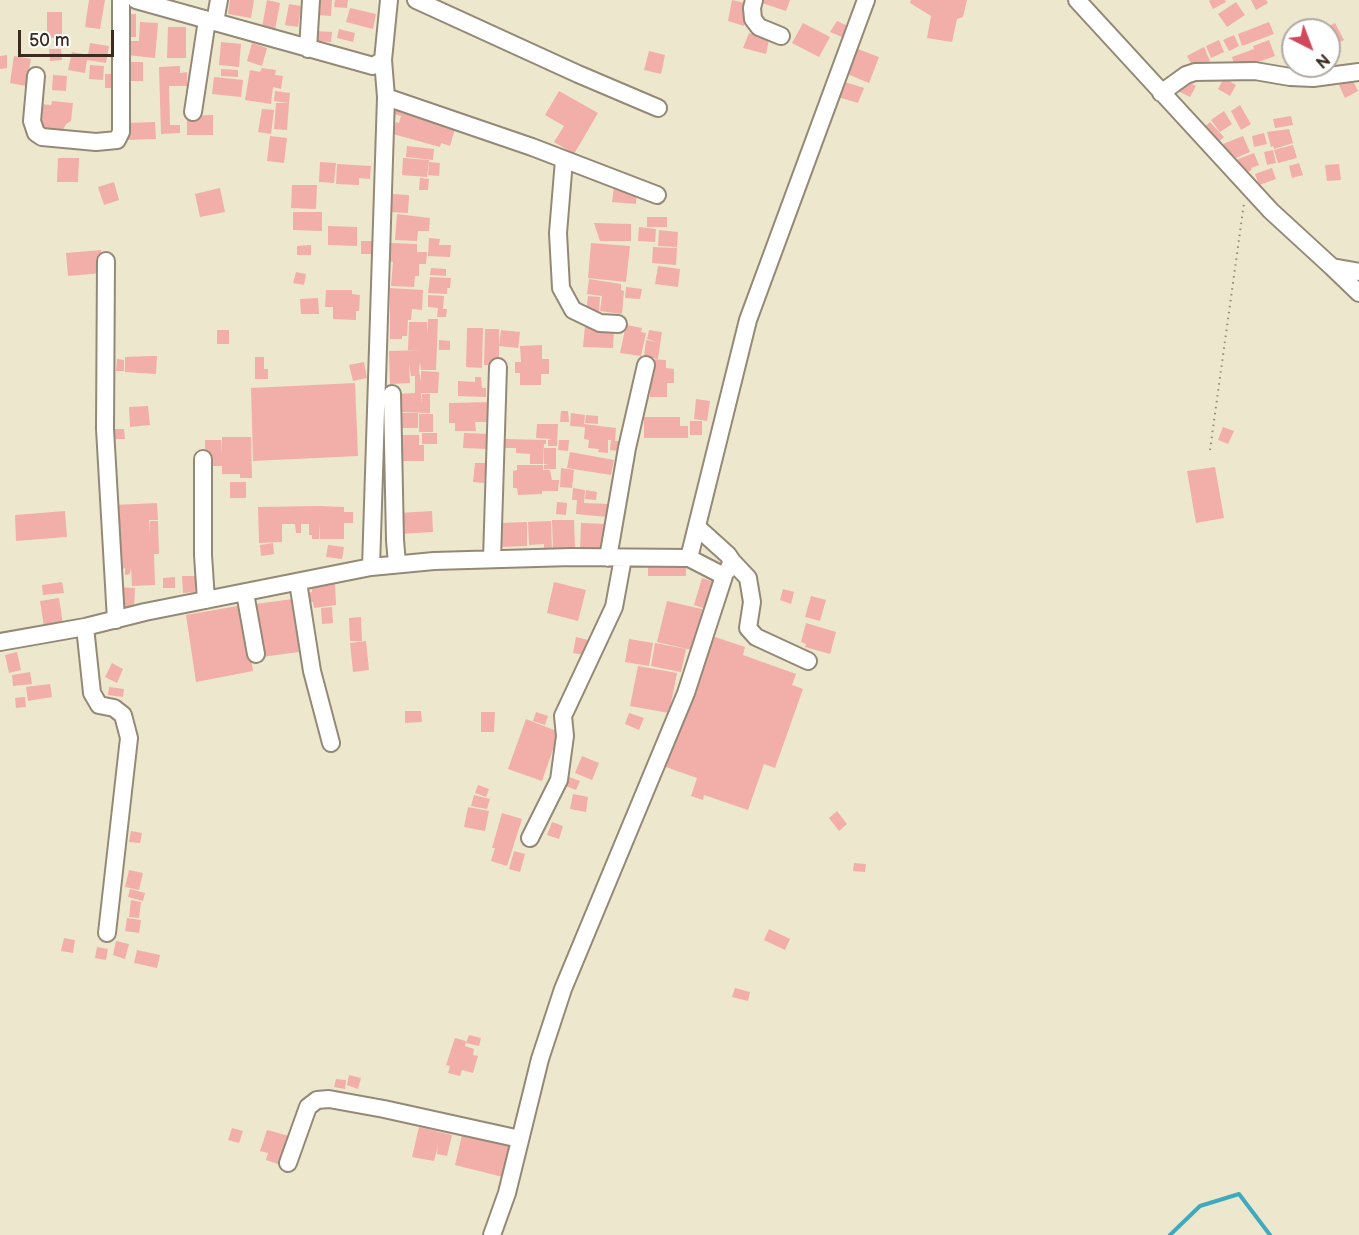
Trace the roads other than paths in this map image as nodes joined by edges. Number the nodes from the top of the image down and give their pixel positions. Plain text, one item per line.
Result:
1 (121, 0) edge
2 (136, 0) edge
3 (219, 0) edge
4 (311, 0) edge
5 (389, 0) edge
6 (416, 0) edge
7 (753, 0) edge
8 (866, 0) edge
9 (1077, 0) edge
10 (154, 2) edge
11 (211, 21) junction
12 (781, 36) dead end
13 (308, 49) junction
14 (383, 60) junction
15 (1359, 72) edge
16 (36, 76) dead end
17 (1161, 93) junction
18 (386, 97) junction
19 (658, 108) dead end
20 (193, 112) dead end
21 (564, 160) junction
22 (657, 195) dead end
23 (106, 261) dead end
24 (1332, 267) junction
25 (1359, 272) edge
26 (1359, 293) edge
27 (618, 324) dead end
28 (646, 365) dead end
29 (498, 367) dead end
30 (392, 393) dead end
31 (203, 459) dead end
32 (697, 527) junction
33 (616, 558) junction
34 (689, 558) junction
35 (492, 559) junction
36 (732, 561) junction
37 (397, 564) junction
38 (370, 567) junction
39 (724, 576) junction
40 (298, 582) junction
41 (245, 593) junction
42 (206, 600) junction
43 (116, 620) junction
44 (85, 627) junction
45 (0, 642) edge
46 (256, 654) dead end
47 (808, 661) dead end
48 (332, 743) dead end
49 (530, 838) dead end
50 (107, 933) dead end
51 (520, 1139) junction
52 (288, 1163) dead end
53 (492, 1235) edge

1 - 16 street
2 - 10 street
3 - 11 street
4 - 13 street
5 - 14 street
6 - 19 street
7 - 12 street
8 - 32 street
9 - 17 street
10 - 11 street
11 - 13 street
11 - 20 street
13 - 14 street
14 - 18 street
15 - 17 street
17 - 24 street
18 - 21 street
18 - 38 street
21 - 22 street
21 - 27 street
23 - 43 street
24 - 25 street
24 - 26 street
28 - 33 street
29 - 35 street
30 - 37 street
31 - 42 street
32 - 34 street
32 - 36 street
33 - 34 street
33 - 35 street
33 - 49 street
34 - 39 street
35 - 37 street
36 - 39 street
36 - 47 street
37 - 38 street
38 - 40 street
39 - 51 street
40 - 41 street
40 - 48 street
41 - 42 street
41 - 46 street
42 - 43 street
43 - 44 street
44 - 45 street
44 - 50 street
51 - 52 street
51 - 53 street

